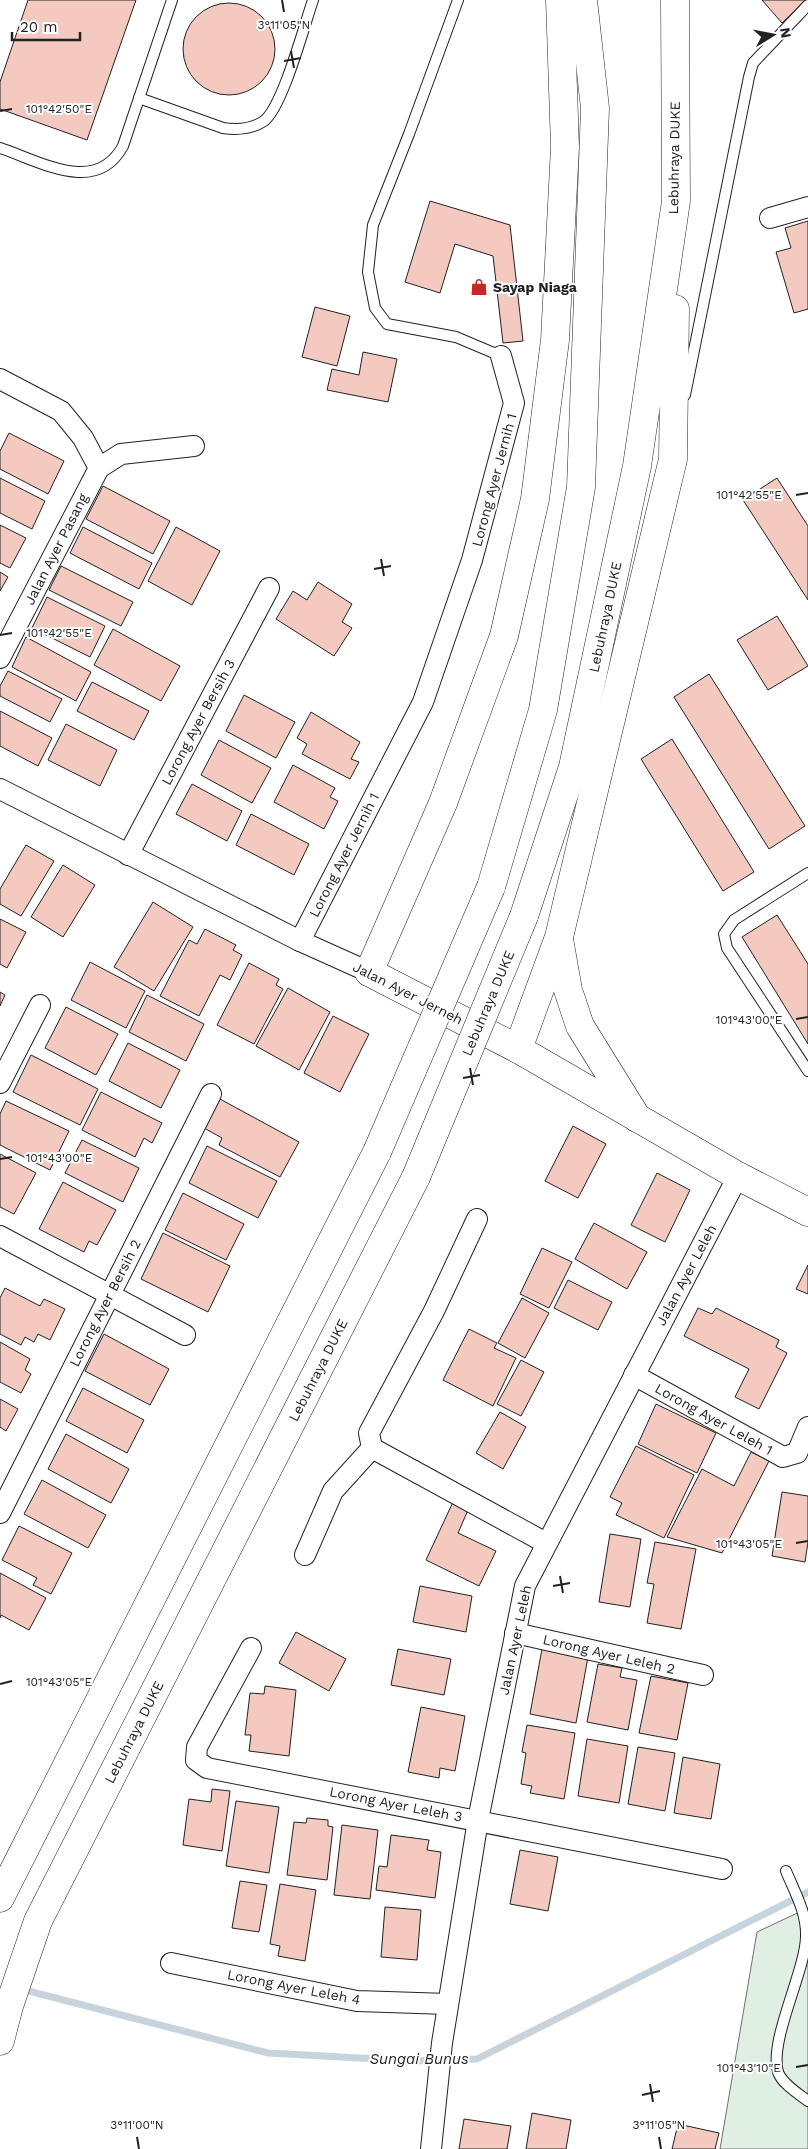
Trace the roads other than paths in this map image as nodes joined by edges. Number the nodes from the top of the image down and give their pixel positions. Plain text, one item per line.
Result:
1 (172, 0) edge
2 (313, 0) edge
3 (458, 0) edge
4 (560, 0) edge
5 (583, 0) edge
6 (674, 0) edge
7 (808, 5) edge
8 (139, 98) junction
9 (0, 148) edge
10 (676, 201) junction
11 (808, 206) edge
12 (770, 218) dead end
13 (501, 356) joint
14 (0, 379) edge
15 (194, 446) dead end
16 (672, 459) junction
17 (98, 468) junction
18 (268, 588) dead end
19 (0, 658) edge
20 (0, 789) edge
21 (128, 855) junction
22 (808, 873) edge
23 (559, 937) junction
24 (300, 941) junction
25 (369, 972) junction
26 (40, 1005) dead end
27 (518, 1049) junction
28 (808, 1072) edge
29 (0, 1082) edge
30 (211, 1094) dead end
31 (637, 1118) junction
32 (738, 1176) junction
33 (808, 1212) edge
34 (477, 1219) dead end
35 (0, 1236) edge
36 (109, 1295) junction
37 (185, 1335) dead end
38 (634, 1375) junction
39 (808, 1427) edge
40 (372, 1448) junction
41 (0, 1513) edge
42 (546, 1543) junction
43 (305, 1555) dead end
44 (515, 1633) junction
45 (252, 1648) dead end
46 (703, 1675) dead end
47 (478, 1820) junction
48 (722, 1869) dead end
49 (786, 1871) dead end
50 (0, 1898) edge
51 (171, 1963) dead end
52 (448, 2004) junction
53 (0, 2041) edge
54 (808, 2101) edge
55 (431, 2149) edge

1 - 8 lane
2 - 8 lane
3 - 13 lane, Lorong Ayer Jernih 1
4 - 25 main road
5 - 50 main road, bridge
6 - 10 main road, Lebuhraya DUKE
7 - 16 lane
8 - 9 lane
10 - 16 main road
10 - 53 main road, Lebuhraya DUKE, bridge
11 - 12 street
13 - 24 street, Lorong Ayer Jernih 1
14 - 17 street
15 - 17 street
16 - 23 main road
17 - 19 street, Jalan Ayer Pasang
18 - 21 street, Lorong Ayer Bersih 3
20 - 21 street, Jalan Ayer Jerneh
21 - 24 street, Jalan Ayer Jerneh
22 - 28 lane
23 - 27 main road
23 - 31 main road
24 - 25 street, Jalan Ayer Jerneh
25 - 27 main road, Jalan Ayer Jerneh
26 - 29 street
27 - 31 main road, Jalan Ayer Jerneh
30 - 36 street, Lorong Ayer Bersih 2
31 - 32 main road, Jalan Ayer Jerneh
32 - 33 main road, Jalan Ayer Jerneh
32 - 38 street, Jalan Ayer Leleh
34 - 40 street
35 - 36 street
36 - 37 street
36 - 41 street, Lorong Ayer Bersih 2
38 - 39 street, Lorong Ayer Leleh 1
38 - 42 street, Jalan Ayer Leleh
40 - 42 street
40 - 43 street
42 - 44 street, Jalan Ayer Leleh
44 - 46 street, Lorong Ayer Leleh 2
44 - 47 street, Jalan Ayer Leleh
45 - 47 street, Lorong Ayer Leleh 3
47 - 48 street, Lorong Ayer Leleh 3
47 - 52 street, Jalan Ayer Leleh
49 - 54 lane
51 - 52 street, Lorong Ayer Leleh 4
52 - 55 street, Jalan Ayer Leleh

